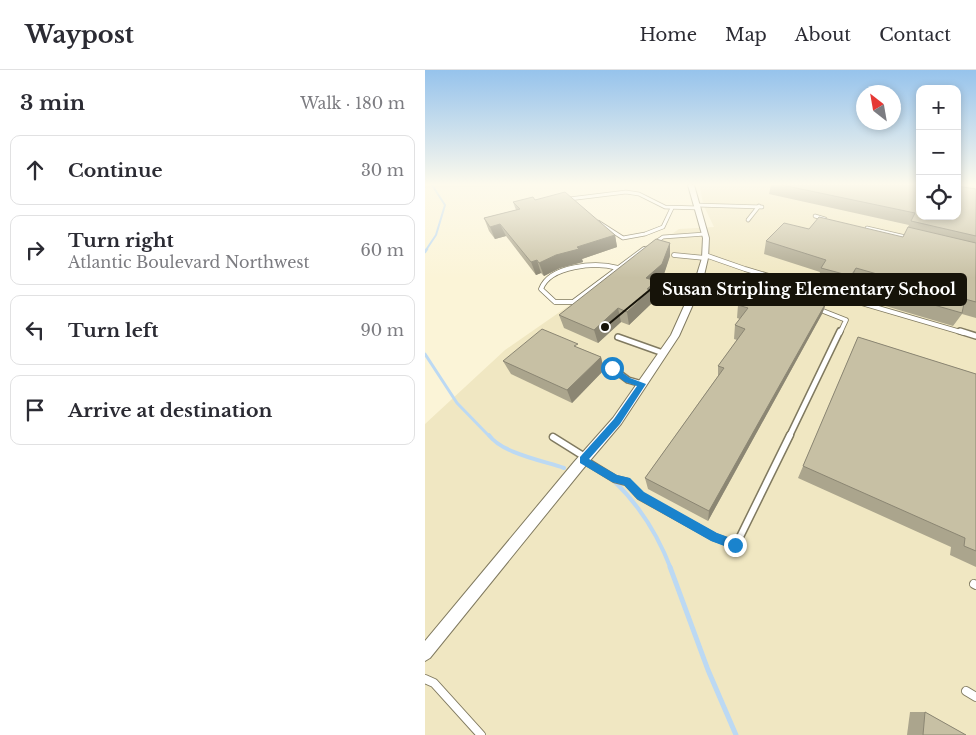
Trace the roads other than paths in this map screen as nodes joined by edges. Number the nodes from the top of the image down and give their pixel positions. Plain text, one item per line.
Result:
1 (668, 216) edge
2 (701, 216) edge
3 (752, 216) edge
4 (815, 216) dead end
5 (591, 217) edge
6 (748, 220) dead end
7 (833, 221) edge
8 (860, 226) edge
9 (705, 234) junction
10 (911, 238) edge
11 (674, 255) dead end
12 (705, 257) junction
13 (618, 268) junction
14 (699, 279) junction
15 (761, 292) edge
16 (813, 307) edge
17 (976, 336) edge
18 (618, 337) dead end
19 (663, 353) junction
20 (612, 368) dead end
21 (642, 384) junction
22 (553, 437) dead end
23 (582, 461) junction
24 (425, 653) edge
25 (425, 679) edge
26 (966, 691) dead end
27 (976, 697) edge
28 (481, 735) edge

1 - 5 lane
2 - 9 street
3 - 6 lane
4 - 7 lane
8 - 10 lane
9 - 12 street
9 - 13 lane
11 - 12 lane
12 - 14 street
12 - 17 lane
13 - 13 lane
14 - 15 lane
14 - 19 street
16 - 23 lane
18 - 19 lane
19 - 21 street
20 - 21 lane
21 - 23 street
22 - 23 lane
23 - 24 street
25 - 28 lane
26 - 27 lane

